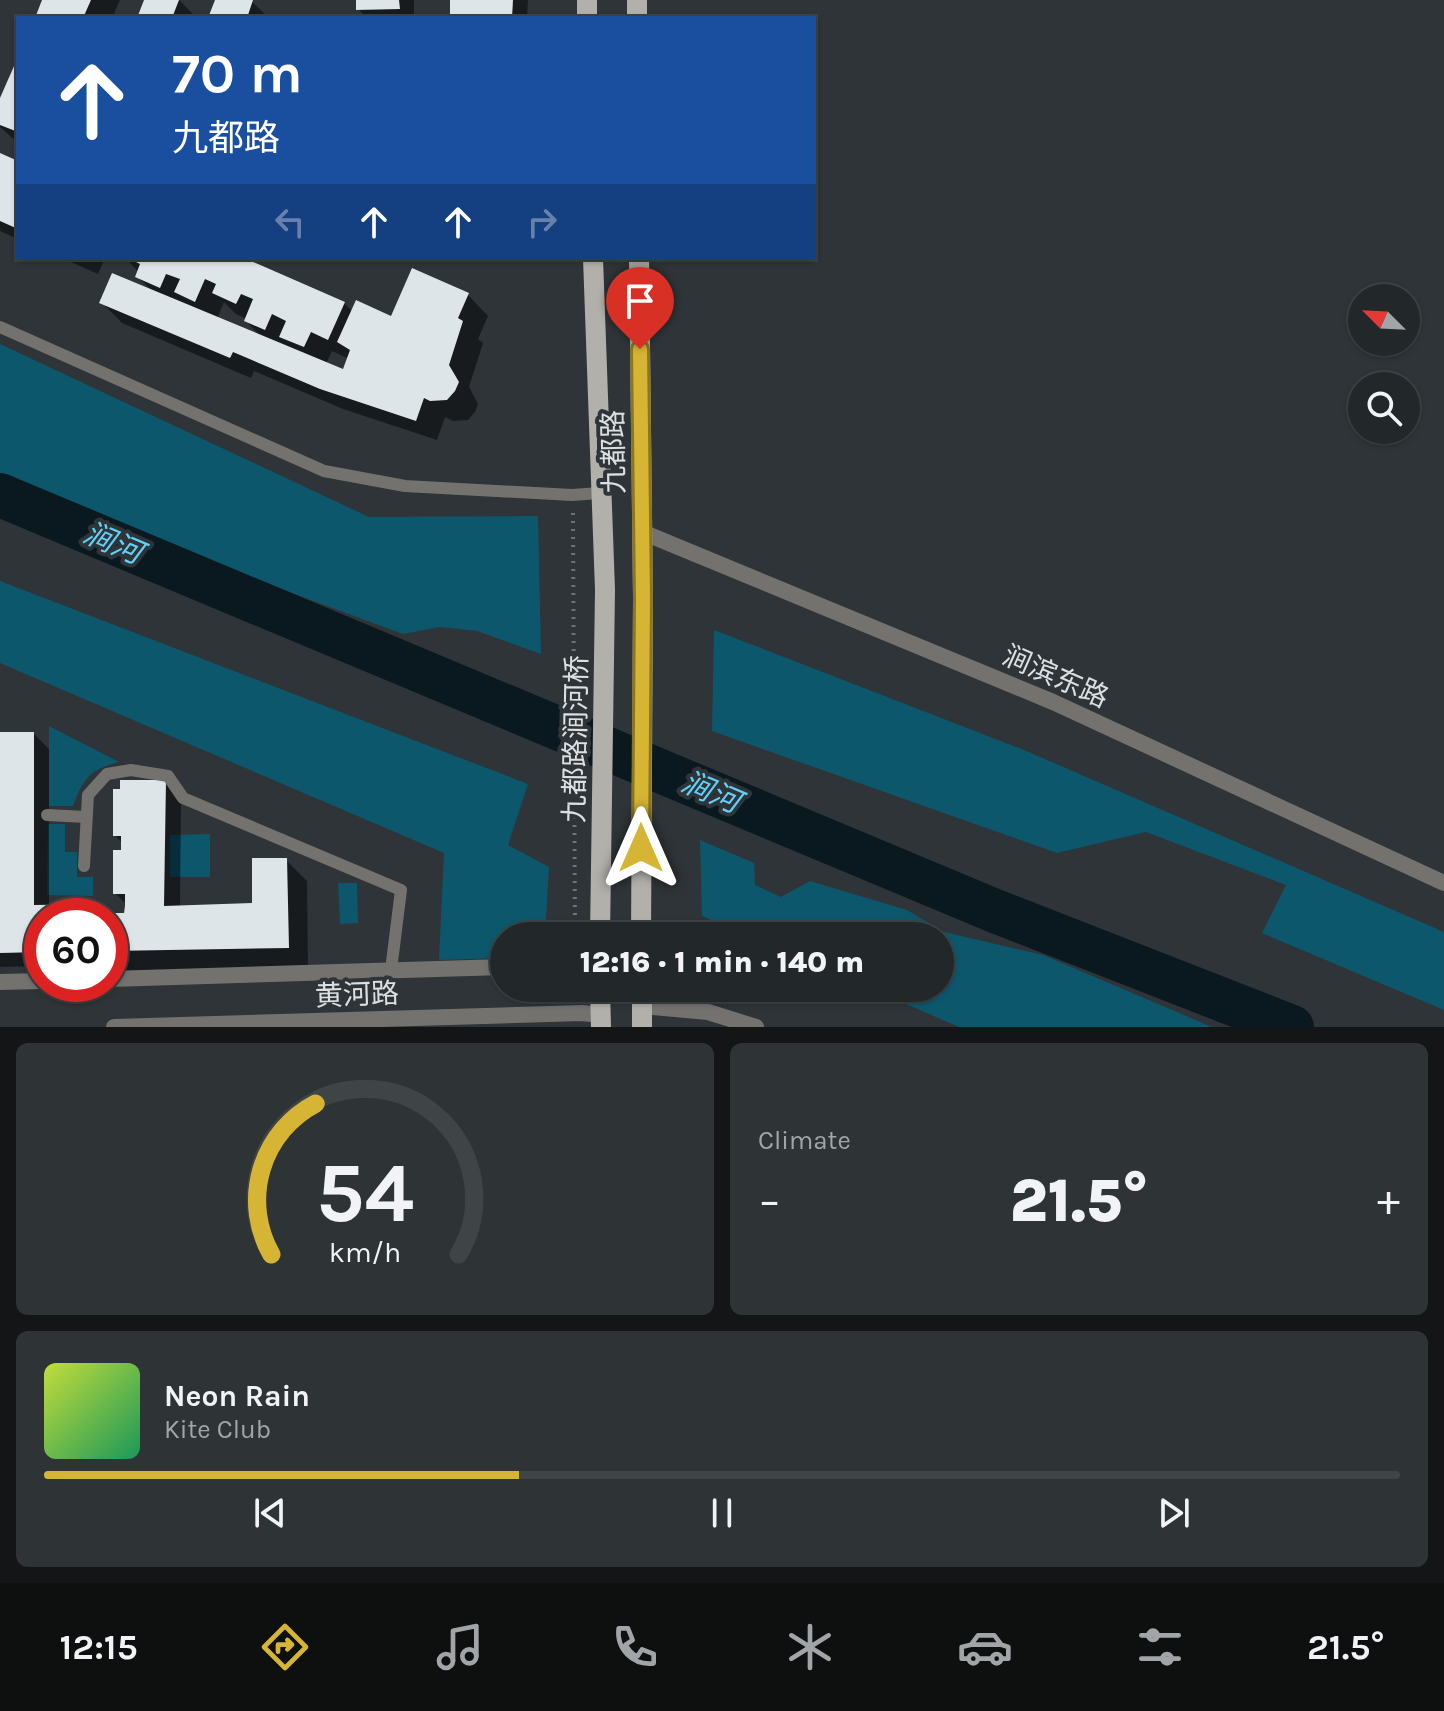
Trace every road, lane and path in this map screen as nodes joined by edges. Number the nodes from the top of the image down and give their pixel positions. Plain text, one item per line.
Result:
1 (593, 260) edge
2 (639, 260) edge
3 (0, 327) edge
4 (599, 493) junction
5 (572, 495) junction
6 (642, 532) junction
7 (605, 590) joint
8 (47, 815) dead end
9 (86, 817) junction
10 (84, 866) dead end
11 (1444, 883) edge
12 (575, 922) edge
13 (600, 922) edge
14 (641, 922) edge
15 (490, 967) edge
16 (391, 970) junction
17 (128, 978) edge
18 (24, 981) edge
19 (0, 982) edge
20 (642, 1007) edge
21 (601, 1021) edge
22 (114, 1027) edge
23 (756, 1027) edge

1 - 4 main road, 九都路
2 - 6 main road, 九都路
3 - 5 lane
4 - 5 lane
4 - 7 main road, 九都路
5 - 12 path
6 - 11 street, 涧滨东路
6 - 14 main road, 九都路
7 - 13 main road, 九都路涧河桥
8 - 9 lane
9 - 10 lane
9 - 16 lane
15 - 16 street, 黄河路
16 - 17 street, 黄河路
18 - 19 street
20 - 23 street
21 - 22 street, 黄河路

